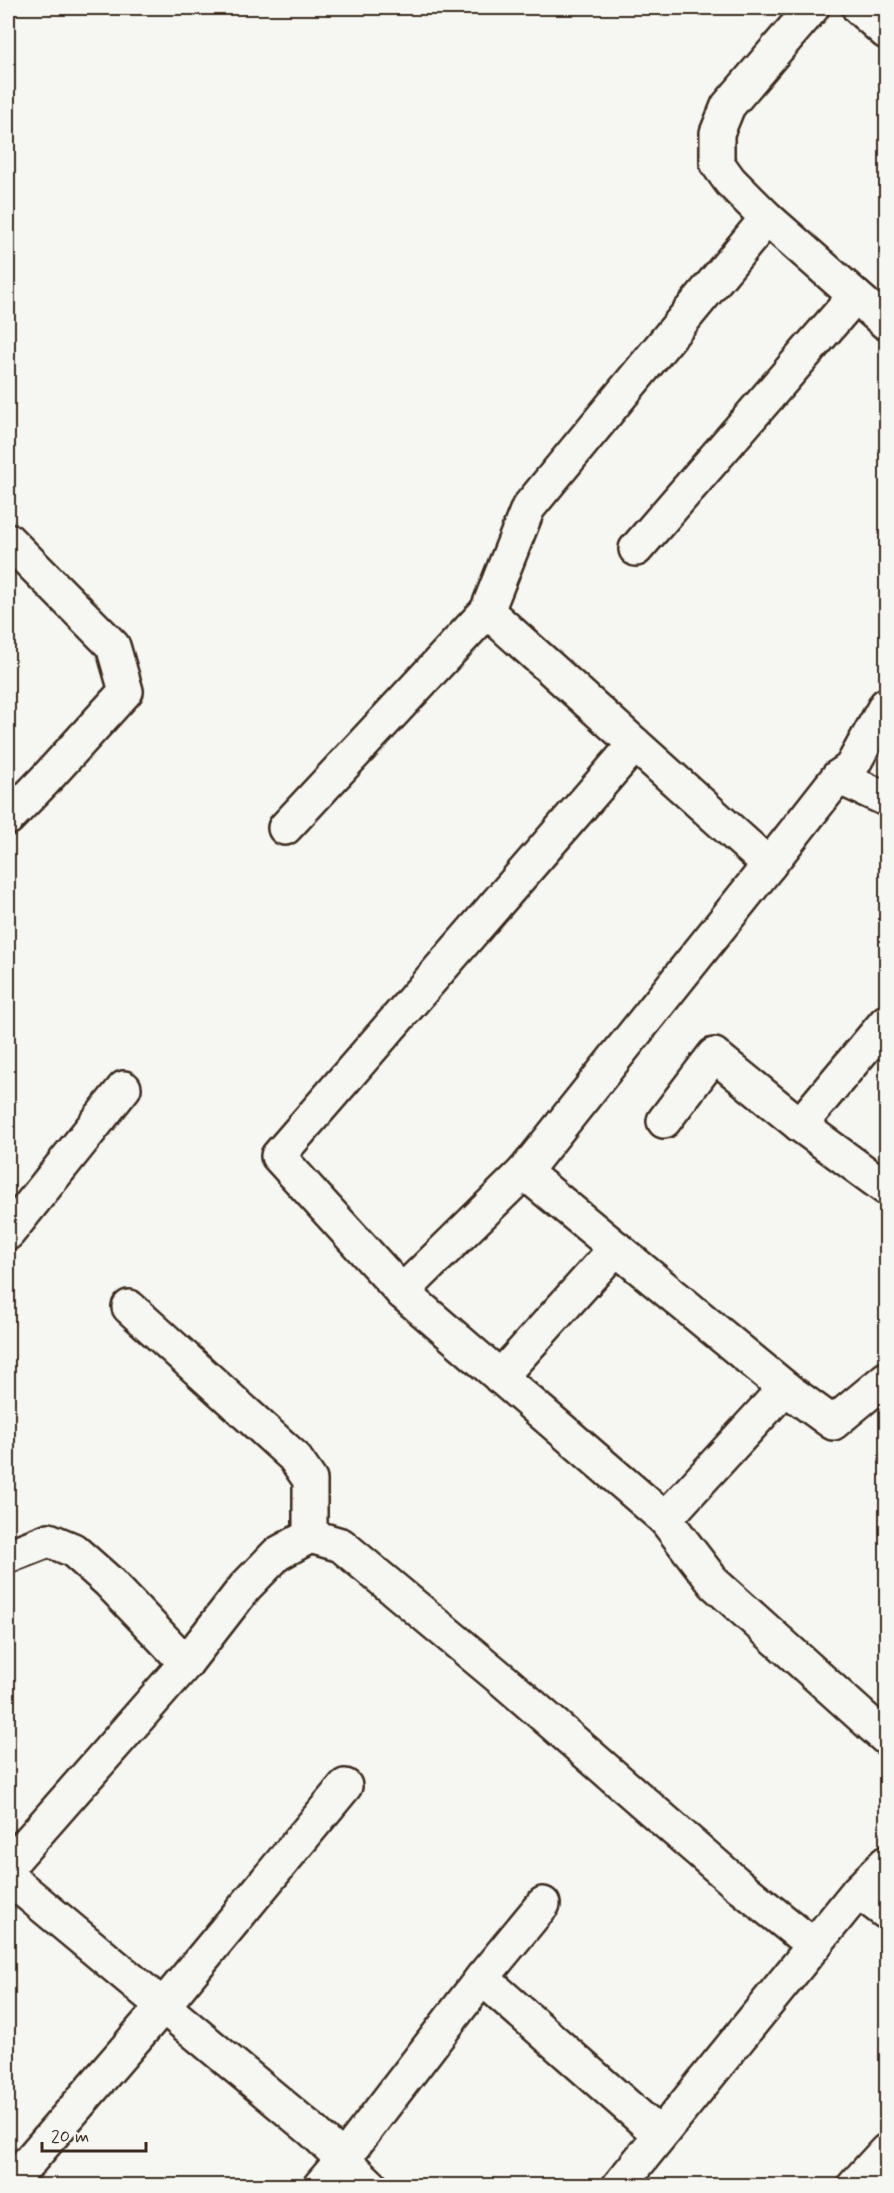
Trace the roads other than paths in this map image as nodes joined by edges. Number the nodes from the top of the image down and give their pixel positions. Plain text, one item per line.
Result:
1 (812, 8) edge
2 (859, 8) edge
3 (886, 32) edge
4 (767, 218) junction
5 (855, 296) junction
6 (886, 323) edge
7 (8, 540) edge
8 (636, 549) dead end
9 (487, 611) junction
10 (886, 705) edge
11 (635, 744) junction
12 (838, 777) junction
13 (886, 799) edge
14 (8, 818) edge
15 (285, 828) dead end
16 (770, 864) junction
17 (886, 1022) edge
18 (124, 1088) dead end
19 (664, 1121) dead end
20 (801, 1125) junction
21 (524, 1172) junction
22 (886, 1188) edge
23 (8, 1233) edge
24 (616, 1248) junction
25 (402, 1292) junction
26 (129, 1307) dead end
27 (500, 1377) junction
28 (886, 1379) edge
29 (785, 1388) junction
30 (665, 1520) junction
31 (309, 1536) junction
32 (8, 1556) edge
33 (186, 1663) junction
34 (886, 1738) edge
35 (345, 1786) dead end
36 (886, 1863) edge
37 (8, 1866) edge
38 (8, 1876) edge
39 (858, 1891) junction
40 (543, 1904) dead end
41 (886, 1912) edge
42 (814, 1946) junction
43 (482, 1978) junction
44 (163, 2006) junction
45 (660, 2135) junction
46 (886, 2151) edge
47 (344, 2158) junction
48 (8, 2186) edge
49 (320, 2186) edge
50 (371, 2186) edge
51 (619, 2186) edge
52 (854, 2186) edge

1 - 4 street
2 - 3 street
4 - 5 street
4 - 9 street
5 - 6 street
5 - 8 street
7 - 14 street
9 - 11 street
9 - 15 street
10 - 12 street
11 - 16 street
11 - 25 street
12 - 13 street
12 - 16 street
16 - 21 street
17 - 20 street
18 - 23 street
19 - 20 street
20 - 22 street
21 - 24 street
21 - 25 street
24 - 27 street
24 - 29 street
25 - 27 street
26 - 31 street
27 - 30 street
28 - 29 street
29 - 30 street
30 - 34 street
31 - 33 street
31 - 42 street
32 - 33 street
33 - 37 street
35 - 44 street
36 - 39 street
38 - 44 street
39 - 41 street
39 - 42 street
40 - 43 street
42 - 45 street
43 - 45 street
43 - 47 street
44 - 47 street
44 - 48 street
45 - 51 street
46 - 52 street
47 - 49 street
47 - 50 street

